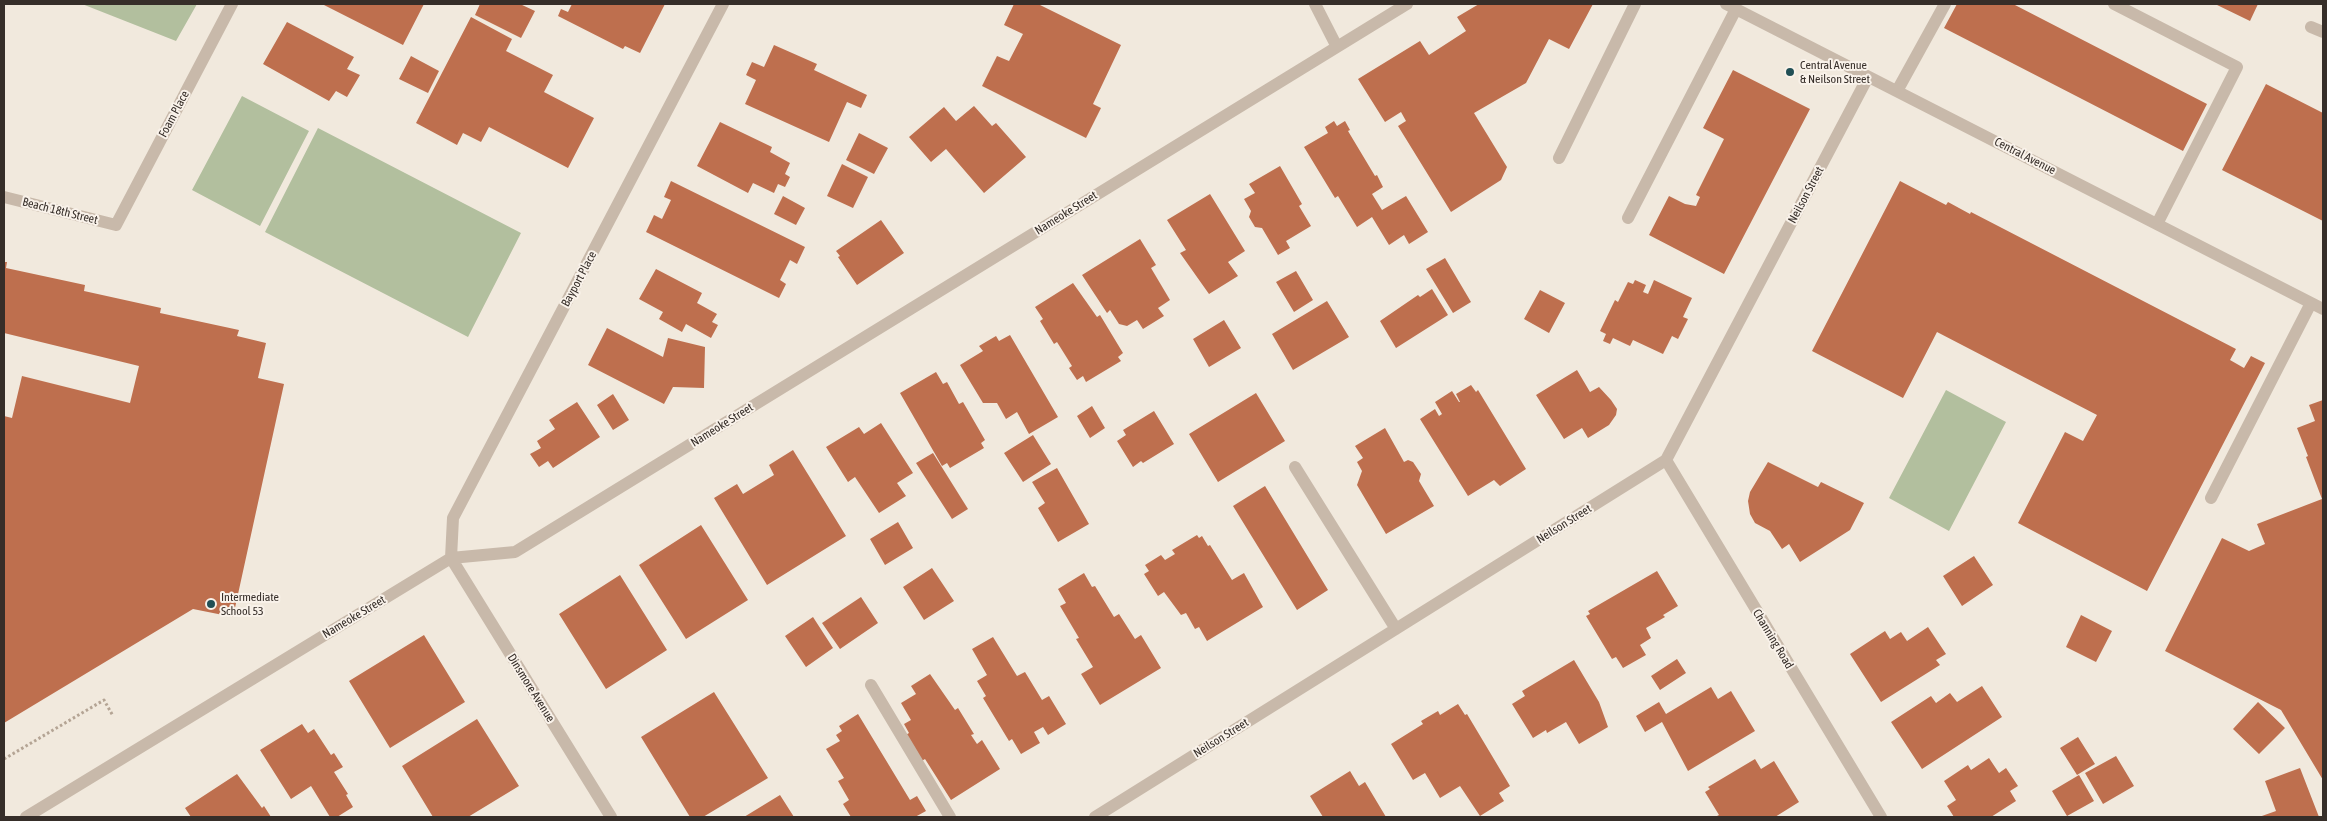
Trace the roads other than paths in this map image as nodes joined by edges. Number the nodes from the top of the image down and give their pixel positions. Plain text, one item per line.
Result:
1 (232, 4) edge
2 (723, 4) edge
3 (1315, 4) edge
4 (1407, 4) edge
5 (1635, 4) edge
6 (1945, 4) edge
7 (2114, 4) edge
8 (1731, 6) edge
9 (2311, 27) dead end
10 (2323, 32) edge
11 (1337, 47) junction
12 (1868, 77) junction
13 (1897, 91) junction
14 (1559, 158) dead end
15 (4, 197) edge
16 (1628, 218) dead end
17 (2157, 224) junction
18 (116, 225) joint
19 (2311, 303) junction
20 (2323, 309) edge
21 (1666, 460) junction
22 (1295, 467) dead end
23 (2212, 498) dead end
24 (451, 558) junction
25 (1396, 629) junction
26 (871, 685) dead end
27 (26, 817) edge
28 (611, 817) edge
29 (950, 817) edge
30 (1095, 817) edge
31 (1881, 817) edge

1 - 18 street, Foam Place
2 - 24 street, Bayport Place
3 - 11 street
4 - 11 street, Nameoke Street
5 - 14 street
6 - 13 street
7 - 17 street
8 - 12 street, Central Avenue
8 - 16 street
9 - 10 street
11 - 24 street, Nameoke Street
12 - 13 street, Central Avenue
12 - 21 street, Neilson Street
13 - 17 street, Central Avenue
15 - 18 street, Beach 18th Street
17 - 19 street, Central Avenue
19 - 20 street, Central Avenue
19 - 23 street
21 - 25 street, Neilson Street
21 - 31 street, Channing Road
22 - 25 street
24 - 27 street, Nameoke Street
24 - 28 street, Dinsmore Avenue
25 - 30 street, Neilson Street
26 - 29 street

